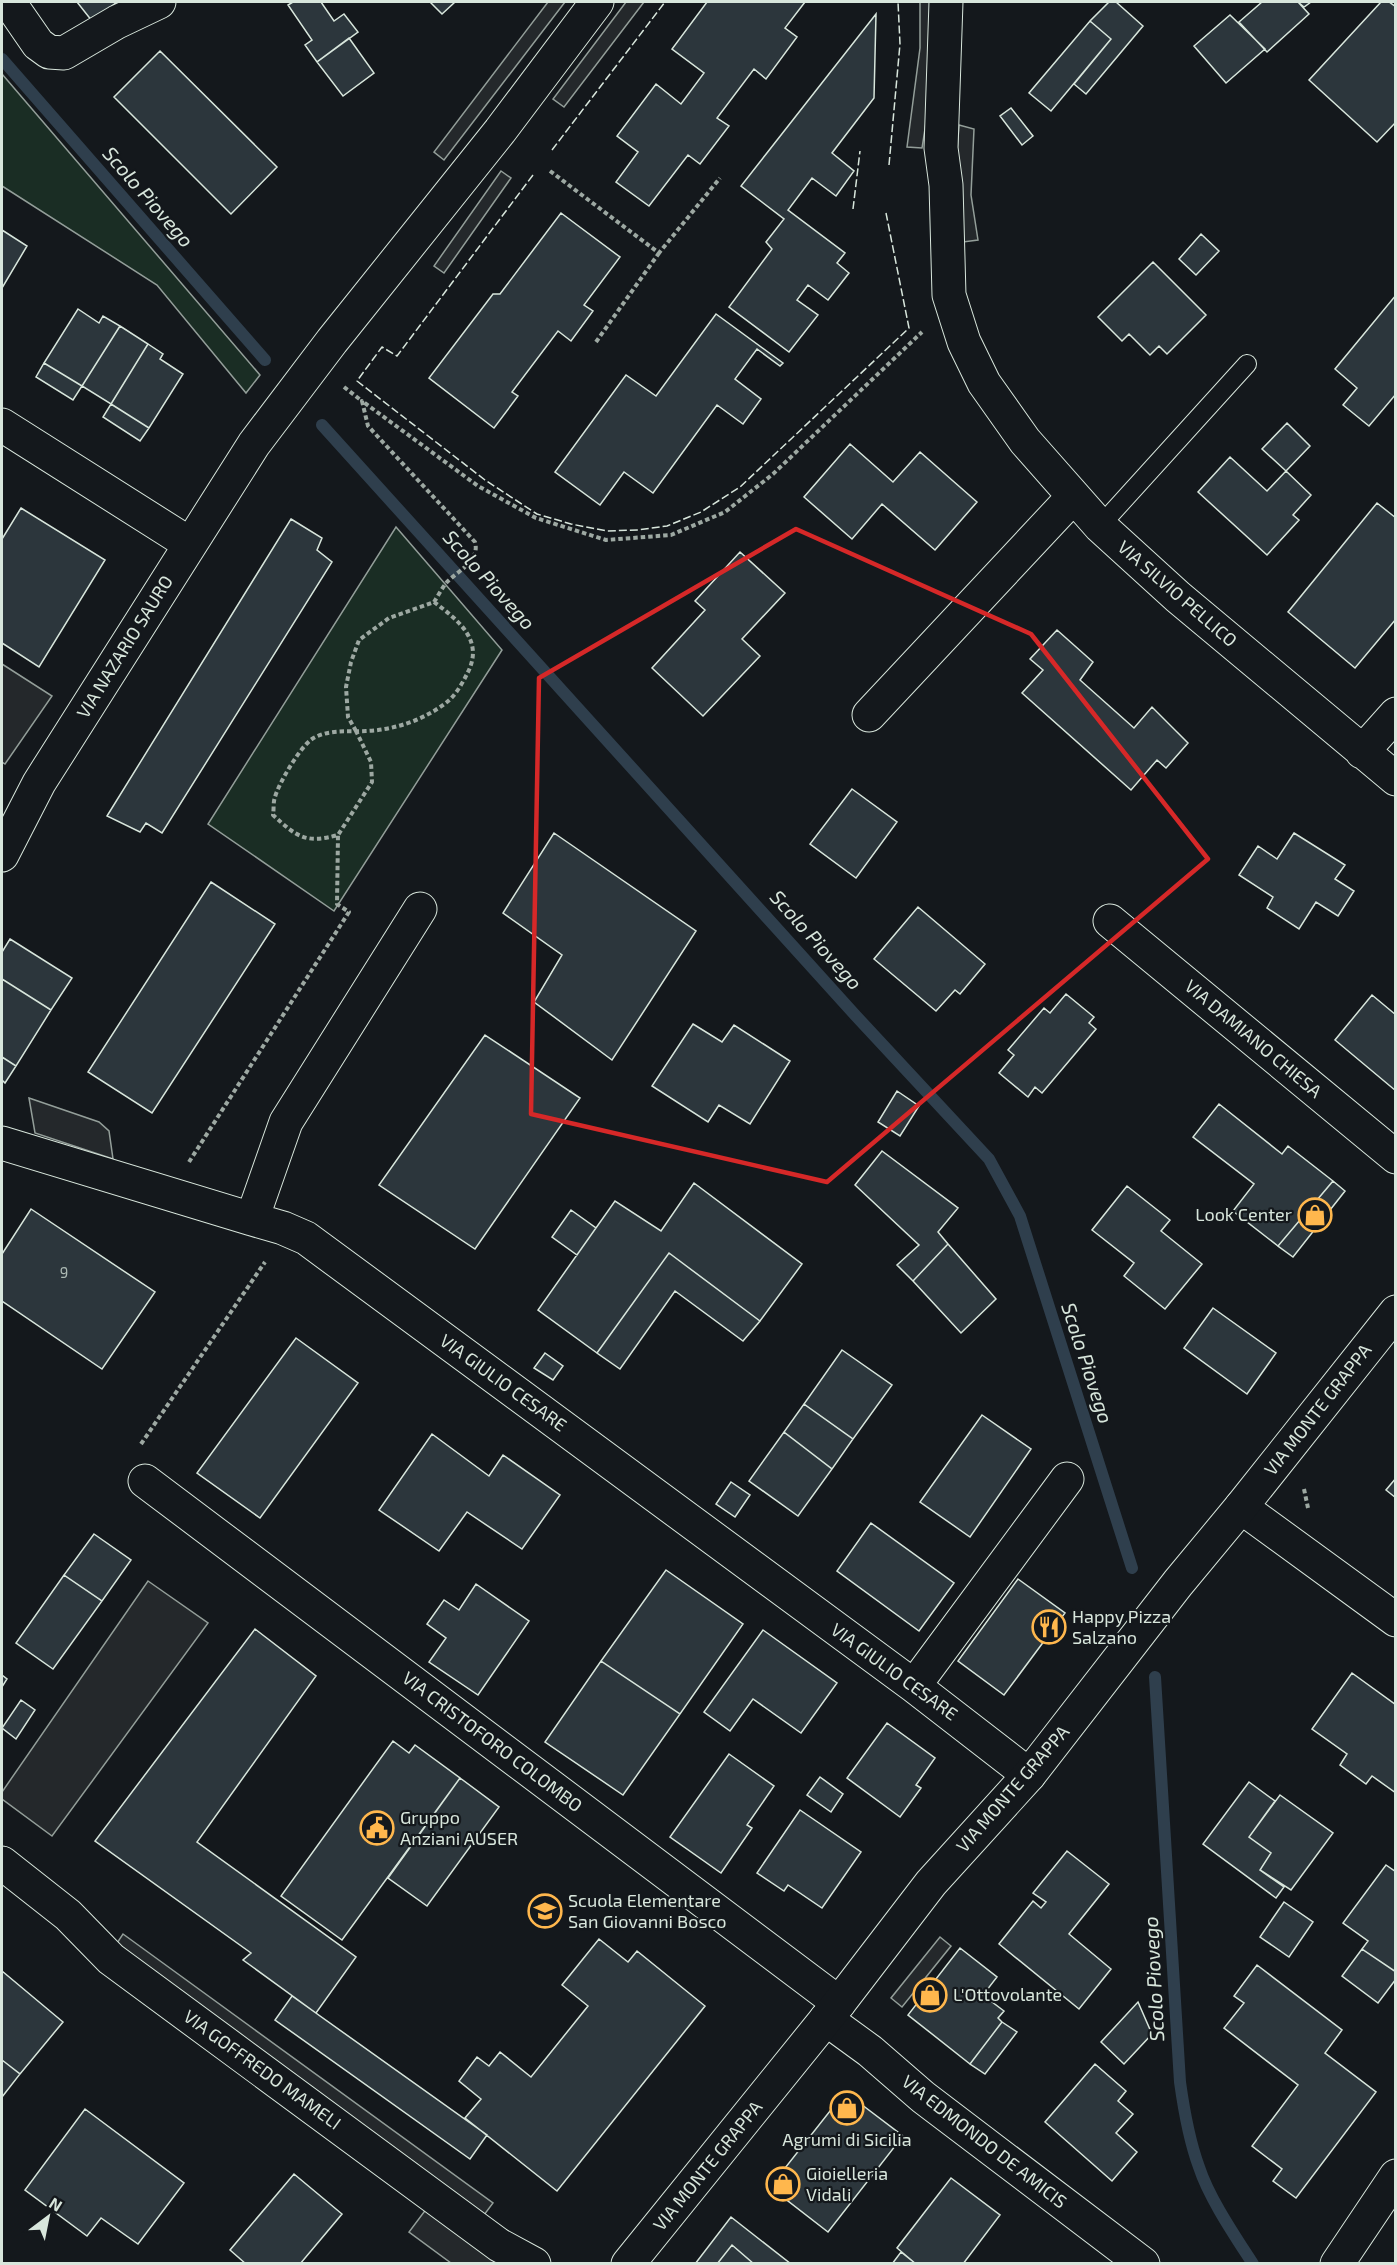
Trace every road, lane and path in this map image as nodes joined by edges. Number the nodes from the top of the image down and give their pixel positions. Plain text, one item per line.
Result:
1 (9, 2) edge
2 (159, 2) edge
3 (597, 2) edge
4 (946, 2) edge
5 (550, 171) dead end
6 (720, 178) dead end
7 (659, 253) junction
8 (949, 295) junction
9 (596, 342) dead end
10 (1247, 364) dead end
11 (337, 382) dead end
12 (362, 401) junction
13 (2, 426) edge
14 (1073, 497) junction
15 (1100, 526) junction
16 (190, 544) junction
17 (434, 602) junction
18 (1395, 714) edge
19 (869, 715) dead end
20 (356, 731) junction
21 (1362, 752) junction
22 (1395, 779) edge
23 (2, 855) edge
24 (420, 909) dead end
25 (1110, 921) dead end
26 (2, 1143) edge
27 (1395, 1157) edge
28 (252, 1219) junction
29 (1395, 1312) edge
30 (1067, 1479) dead end
31 (145, 1481) dead end
32 (1241, 1507) junction
33 (1395, 1620) edge
34 (914, 1686) junction
35 (1029, 1775) junction
36 (2, 1863) edge
37 (833, 2011) junction
38 (1395, 2176) edge
39 (534, 2264) edge
40 (628, 2264) edge
41 (1143, 2264) edge
42 (1337, 2264) edge

1 - 2 street
3 - 16 street, VIA NAZARIO SAURO
4 - 8 street, VIA SILVIO PELLICO
5 - 7 path
6 - 7 path
7 - 9 path
8 - 12 path
8 - 14 street, VIA SILVIO PELLICO
10 - 15 lane
11 - 12 path
12 - 17 path
13 - 16 street
14 - 15 street, VIA SILVIO PELLICO
14 - 19 street
15 - 21 street, VIA SILVIO PELLICO
16 - 23 street, VIA NAZARIO SAURO
17 - 20 path
17 - 20 path
18 - 21 street
20 - 20 path
21 - 22 street, VIA SILVIO PELLICO
24 - 28 street
25 - 27 street, VIA DAMIANO CHIESA
26 - 28 street, VIA GIULIO CESARE
28 - 34 street, VIA GIULIO CESARE
29 - 32 street, VIA MONTE GRAPPA
30 - 34 street
31 - 37 street, VIA CRISTOFORO COLOMBO
32 - 33 street
32 - 35 street, VIA MONTE GRAPPA
34 - 35 street, VIA GIULIO CESARE
35 - 37 street, VIA MONTE GRAPPA
36 - 39 street, VIA GOFFREDO MAMELI
37 - 40 street, VIA MONTE GRAPPA
37 - 41 street, VIA EDMONDO DE AMICIS
38 - 42 street

